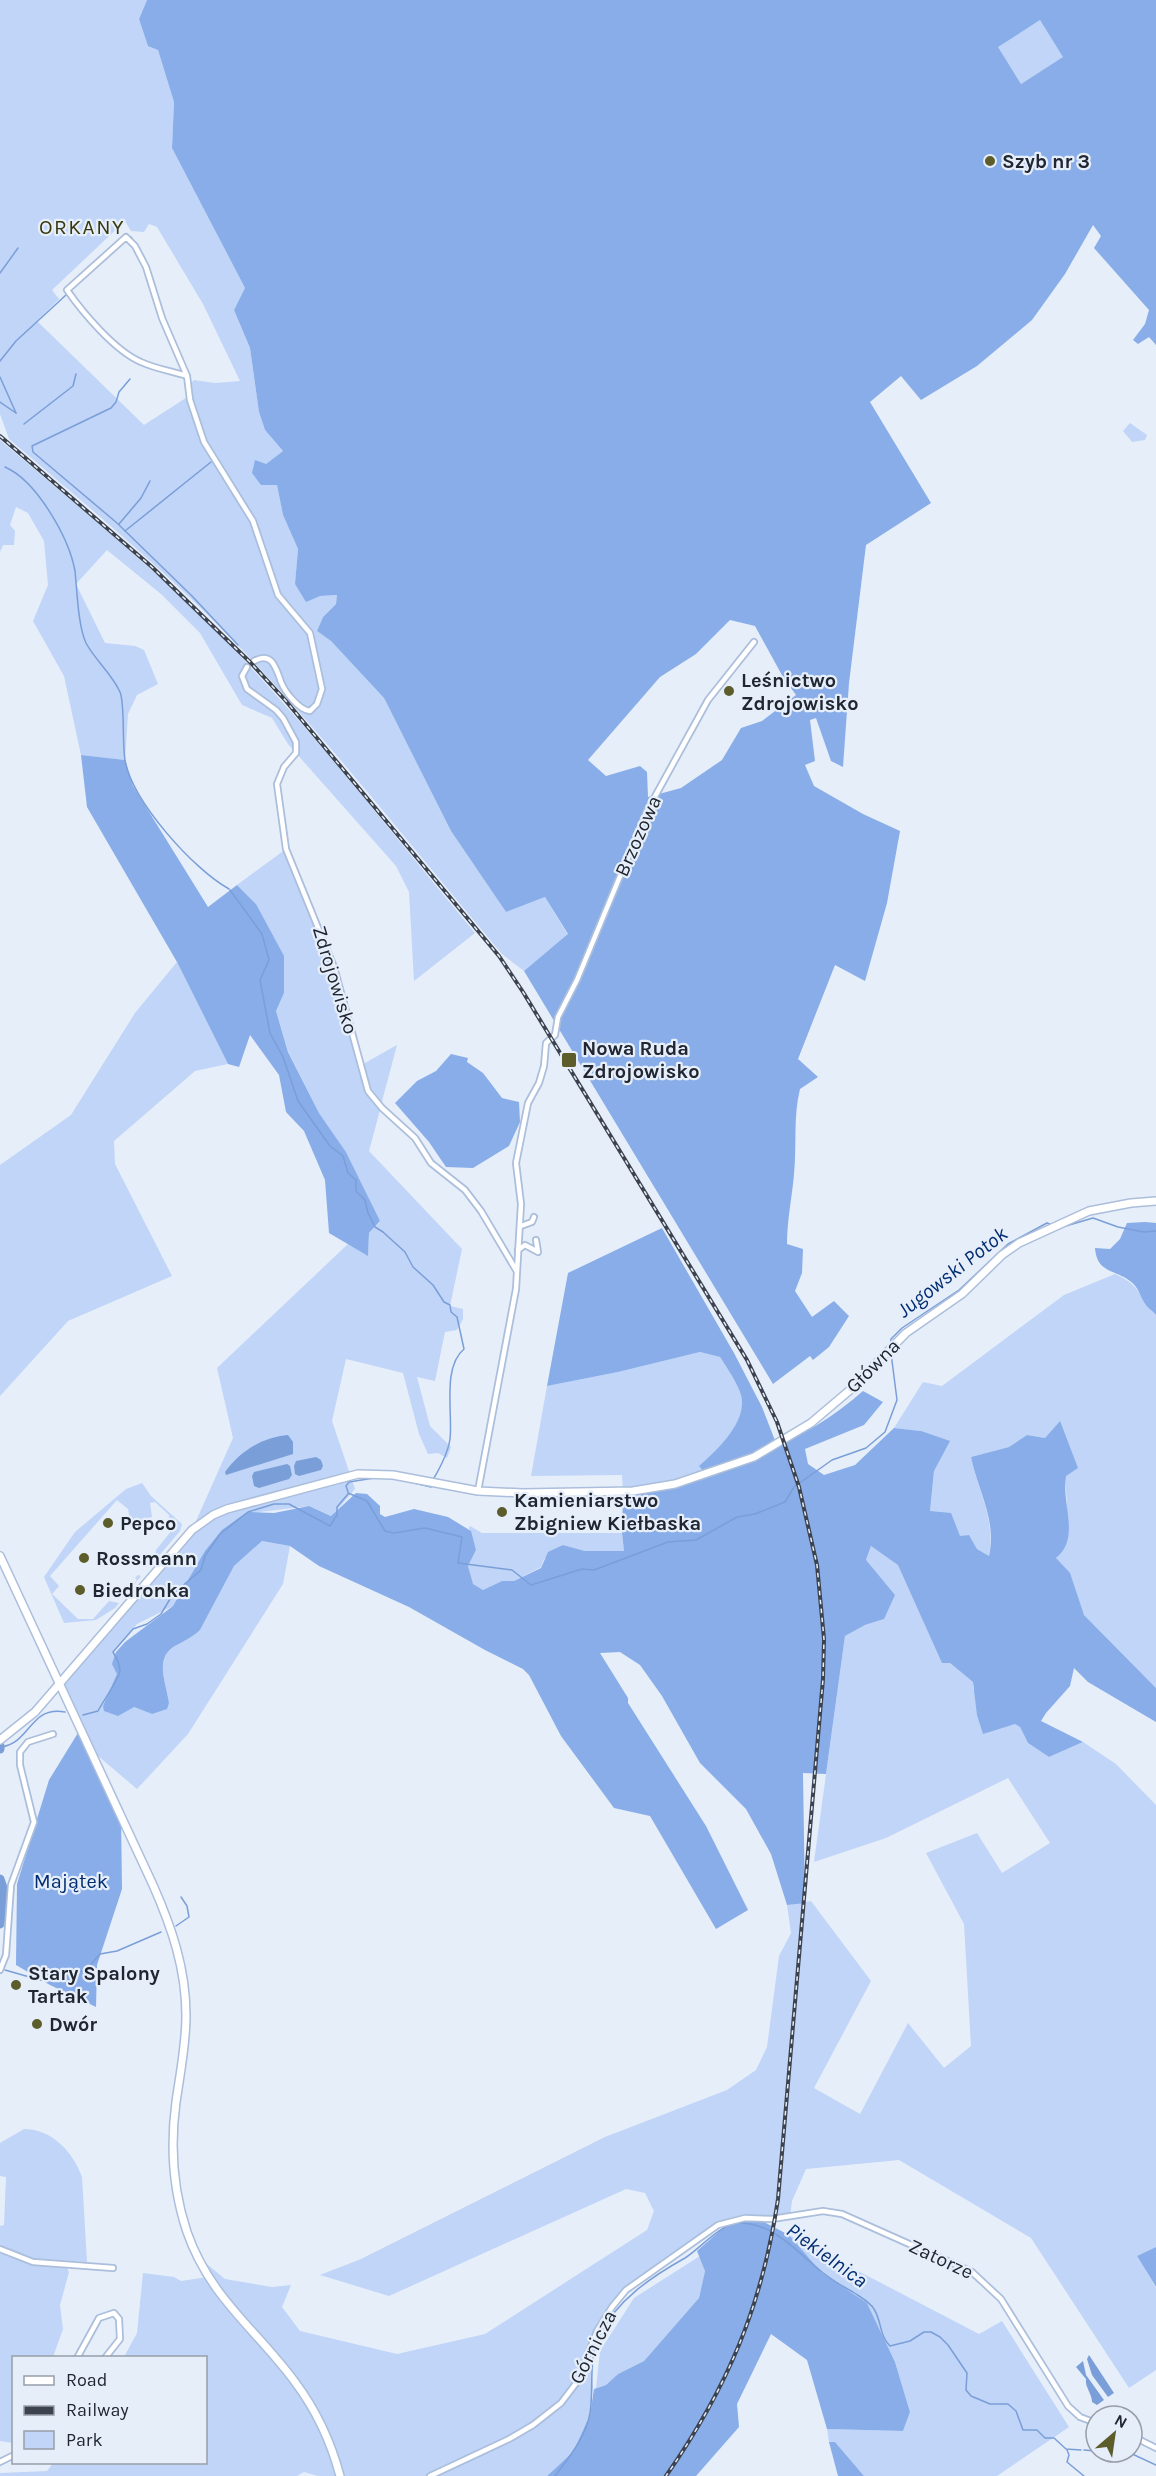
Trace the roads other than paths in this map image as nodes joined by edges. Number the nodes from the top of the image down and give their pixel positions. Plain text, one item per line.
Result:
1 (187, 376) junction
2 (754, 642) dead end
3 (254, 661) dead end
4 (247, 667) dead end
5 (1150, 1202) edge
6 (534, 1217) dead end
7 (521, 1226) junction
8 (536, 1240) dead end
9 (518, 1250) junction
10 (516, 1270) junction
11 (478, 1491) junction
12 (0, 1556) edge
13 (59, 1683) junction
14 (52, 1734) dead end
15 (1, 1737) edge
16 (0, 1970) edge
17 (790, 2217) joint
18 (0, 2249) edge
19 (113, 2268) dead end
20 (78, 2356) edge
21 (107, 2356) edge
22 (1084, 2418) edge
23 (340, 2476) edge
24 (430, 2476) edge

1 - 1 street
1 - 3 street
2 - 7 street, Brzozowa
4 - 10 street, Zdrojowisko
5 - 11 street, Główna
6 - 7 street
7 - 9 street
8 - 9 street
9 - 10 street
10 - 11 street
11 - 13 street
12 - 13 street
13 - 15 street
13 - 23 street
14 - 16 street
17 - 22 street, Zatorze
17 - 24 street, Górnicza
18 - 19 street
20 - 21 street

